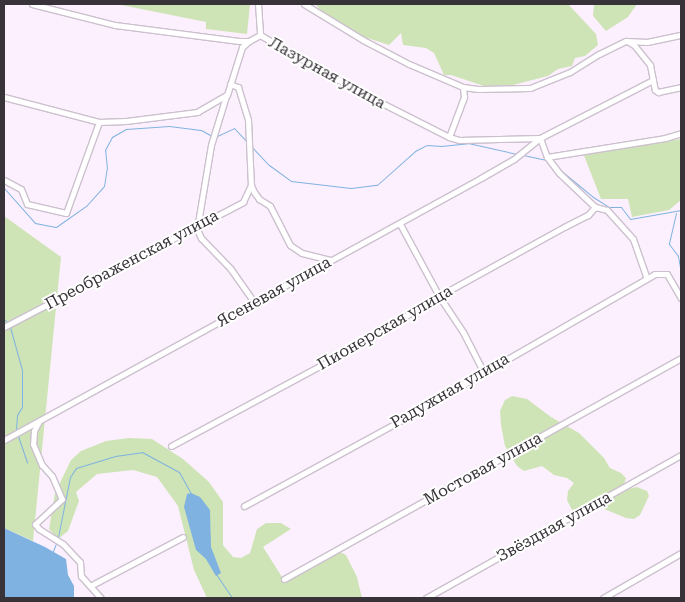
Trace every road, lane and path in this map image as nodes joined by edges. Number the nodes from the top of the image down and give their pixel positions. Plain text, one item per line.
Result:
1 (32, 4) edge
2 (258, 4) edge
3 (304, 4) edge
4 (260, 35) junction
5 (681, 35) edge
6 (248, 41) junction
7 (626, 41) junction
8 (653, 80) junction
9 (230, 84) junction
10 (463, 87) junction
11 (681, 87) edge
12 (226, 96) junction
13 (4, 97) edge
14 (99, 122) junction
15 (681, 133) edge
16 (449, 137) junction
17 (540, 138) junction
18 (547, 157) junction
19 (4, 180) edge
20 (251, 185) junction
21 (596, 207) junction
22 (400, 224) junction
23 (198, 226) junction
24 (331, 260) junction
25 (647, 279) junction
26 (439, 296) junction
27 (681, 298) edge
28 (254, 302) junction
29 (4, 327) edge
30 (681, 358) edge
31 (484, 372) junction
32 (39, 421) junction
33 (4, 440) edge
34 (171, 446) dead end
35 (681, 455) edge
36 (244, 506) dead end
37 (183, 537) dead end
38 (681, 554) edge
39 (284, 579) dead end
40 (90, 586) junction
41 (101, 598) edge
42 (426, 598) edge
43 (603, 598) edge

1 - 6 street, Лазурная улица
2 - 4 street
3 - 10 street
4 - 6 street, Лазурная улица
4 - 16 street, Лазурная улица
5 - 7 street
6 - 9 street
7 - 8 street
7 - 10 street
8 - 11 street
8 - 17 street
9 - 12 street
9 - 20 street
10 - 16 street
12 - 14 street
12 - 23 street
13 - 14 street
14 - 19 street
15 - 18 street
16 - 17 street
17 - 18 street
17 - 22 street, Ясеневая улица
18 - 21 street
20 - 23 street, Преображенская улица
20 - 24 street
21 - 25 street
21 - 26 street, Пионерская улица
22 - 24 street, Ясеневая улица
22 - 26 street
23 - 28 street
23 - 29 street, Преображенская улица
24 - 28 street, Ясеневая улица
25 - 27 street, Радужная улица
25 - 31 street, Радужная улица
26 - 31 street
26 - 34 street, Пионерская улица
28 - 32 street, Ясеневая улица
30 - 39 street, Мостовая улица
31 - 36 street, Радужная улица
32 - 33 street, Ясеневая улица
32 - 40 street
35 - 42 street, Звёздная улица
37 - 40 street
38 - 43 street
40 - 41 street

